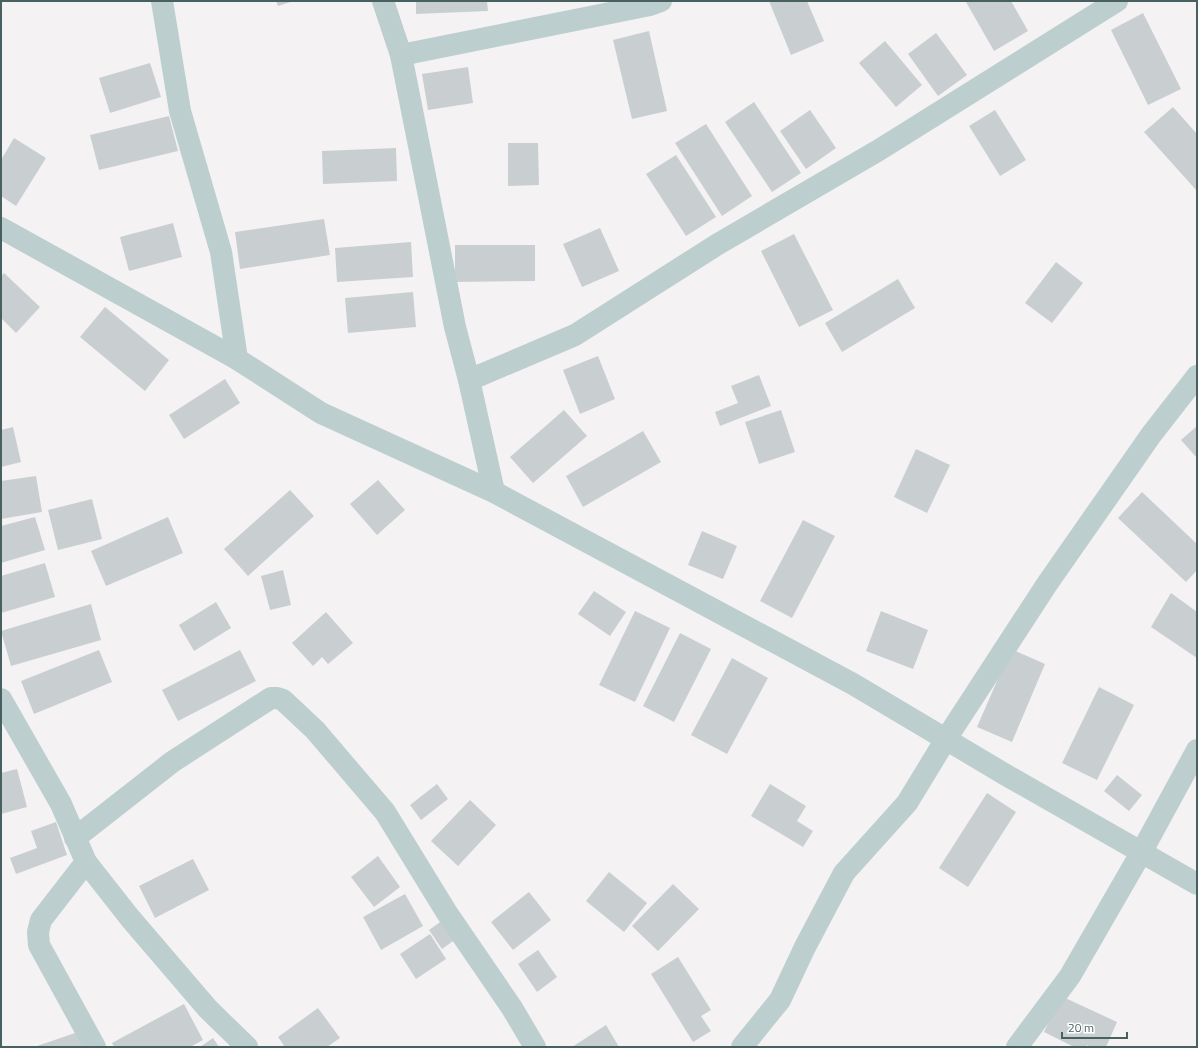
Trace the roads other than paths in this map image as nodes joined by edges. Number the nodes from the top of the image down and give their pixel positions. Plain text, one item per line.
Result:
1 (162, 1) edge
2 (383, 1) edge
3 (661, 1) edge
4 (1117, 1) edge
5 (401, 55) junction
6 (4, 233) edge
7 (237, 359) junction
8 (1197, 376) edge
9 (469, 380) junction
10 (494, 492) junction
11 (1, 699) edge
12 (946, 739) junction
13 (1197, 750) edge
14 (75, 838) junction
15 (1141, 853) junction
16 (86, 862) junction
17 (1197, 884) edge
18 (95, 1047) edge
19 (247, 1047) edge
20 (535, 1047) edge
21 (742, 1047) edge
22 (1017, 1047) edge

1 - 7 street
2 - 5 street
3 - 5 street
4 - 9 street
5 - 9 street
6 - 7 street
7 - 10 street
8 - 12 street
9 - 10 street
10 - 12 street
11 - 14 street
12 - 15 street
12 - 21 street
13 - 15 street
14 - 16 street
14 - 20 street
15 - 17 street
15 - 22 street
16 - 18 street
16 - 19 street

